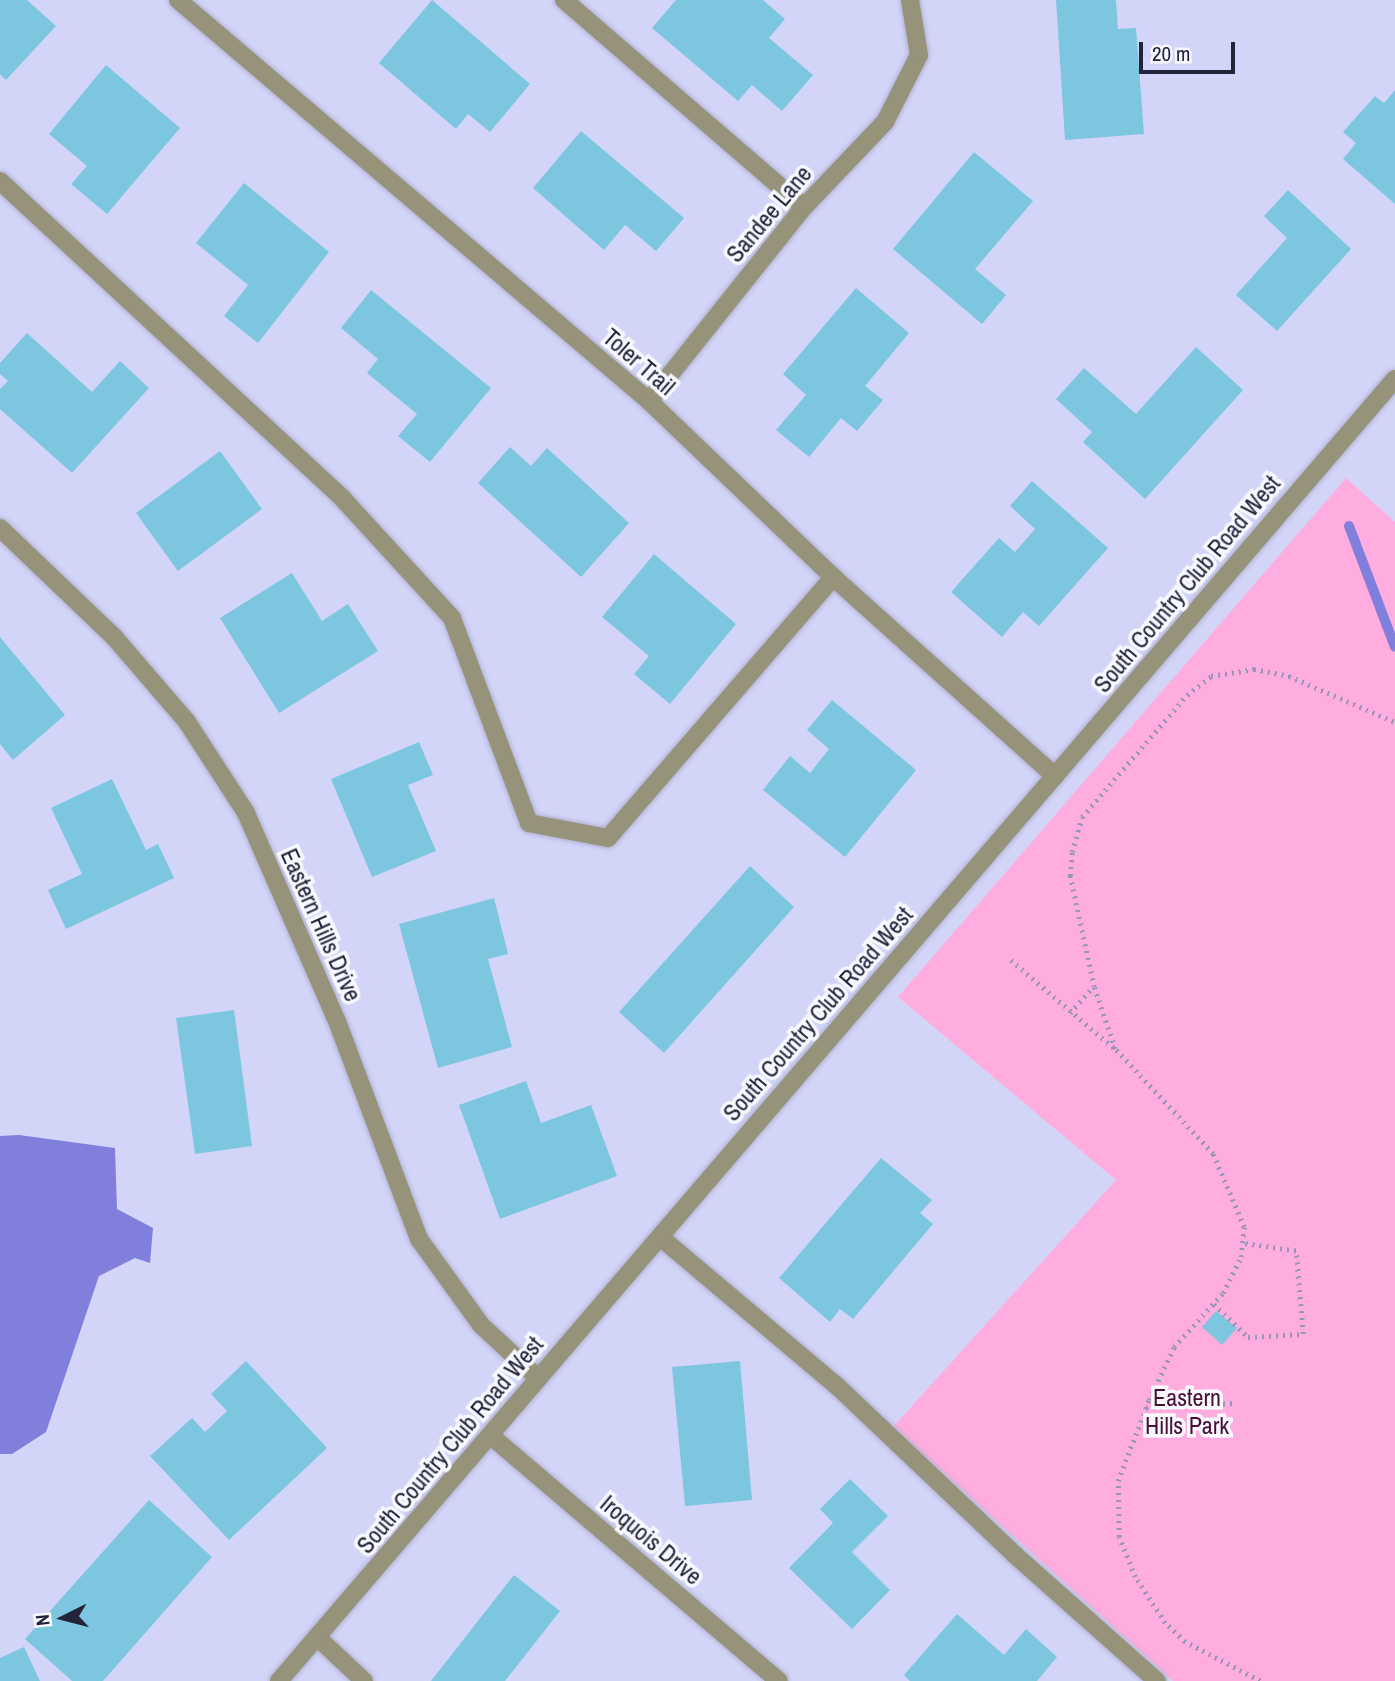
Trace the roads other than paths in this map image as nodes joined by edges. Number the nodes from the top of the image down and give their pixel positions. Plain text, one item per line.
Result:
1 (178, 0) edge
2 (564, 0) edge
3 (910, 0) edge
4 (0, 181) edge
5 (804, 207) junction
6 (1395, 379) edge
7 (649, 401) junction
8 (0, 528) edge
9 (833, 577) junction
10 (1055, 776) junction
11 (660, 1237) junction
12 (538, 1378) junction
13 (491, 1436) junction
14 (318, 1638) junction
15 (279, 1681) edge
16 (364, 1681) edge
17 (779, 1681) edge
18 (1157, 1681) edge

1 - 7 street, Toler Trail
2 - 5 street
3 - 5 street, Sandee Lane
4 - 9 street
5 - 7 street, Sandee Lane
6 - 10 street, South Country Club Road West
7 - 9 street, Toler Trail
8 - 12 street, Eastern Hills Drive
9 - 10 street, Toler Trail
10 - 11 street, South Country Club Road West
11 - 12 street, South Country Club Road West
11 - 18 street
12 - 13 street, South Country Club Road West
13 - 14 street, South Country Club Road West
13 - 17 street, Iroquois Drive
14 - 15 street, South Country Club Road West
14 - 16 street

